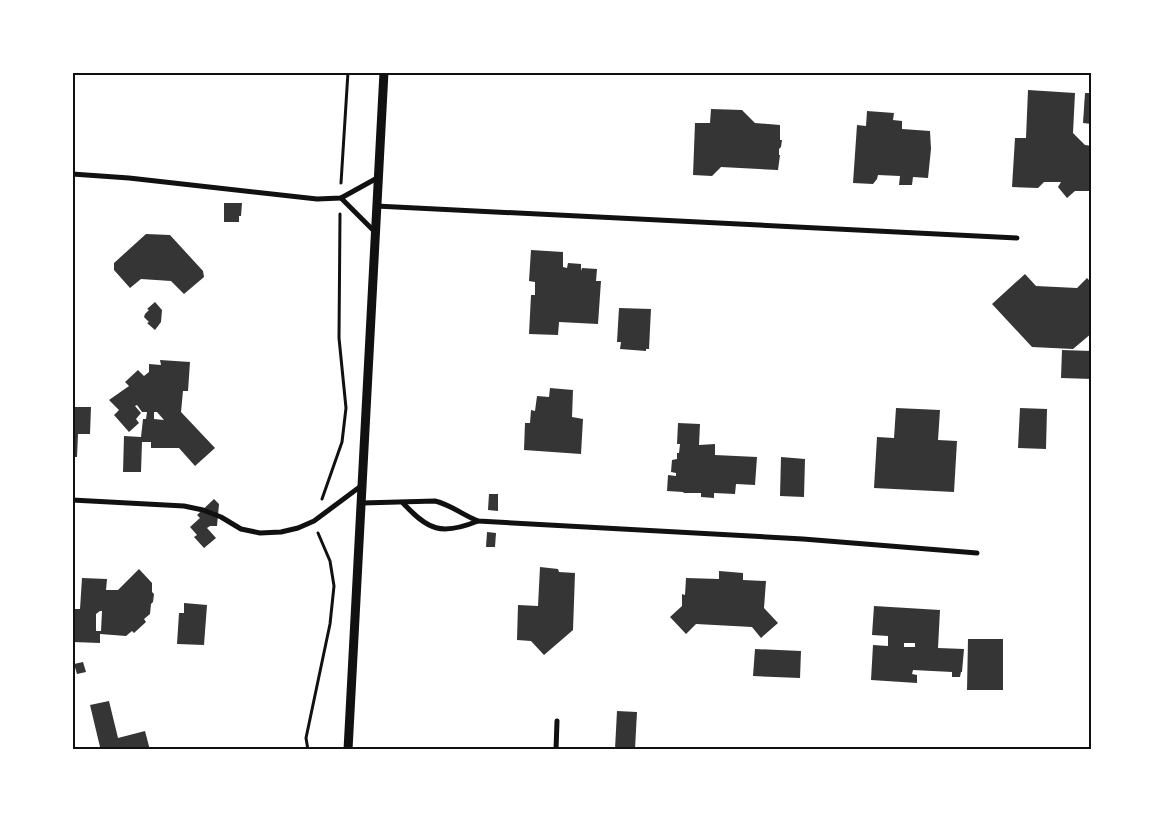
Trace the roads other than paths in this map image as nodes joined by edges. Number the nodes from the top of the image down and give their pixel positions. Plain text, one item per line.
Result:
1 (384, 72) edge
2 (72, 174) edge
3 (379, 177) junction
4 (340, 198) junction
5 (376, 206) junction
6 (375, 232) junction
7 (1016, 238) dead end
8 (364, 484) junction
9 (72, 500) edge
10 (362, 503) junction
11 (403, 503) junction
12 (478, 521) junction
13 (977, 553) dead end
14 (557, 721) dead end
15 (348, 750) edge
16 (556, 750) edge

1 - 3 street
2 - 4 street
3 - 4 street
3 - 5 street
4 - 6 street
5 - 6 street
5 - 7 street
6 - 8 street
8 - 9 street
8 - 10 street
10 - 11 street
10 - 15 street
11 - 12 street
11 - 12 street
12 - 13 street
14 - 16 street

